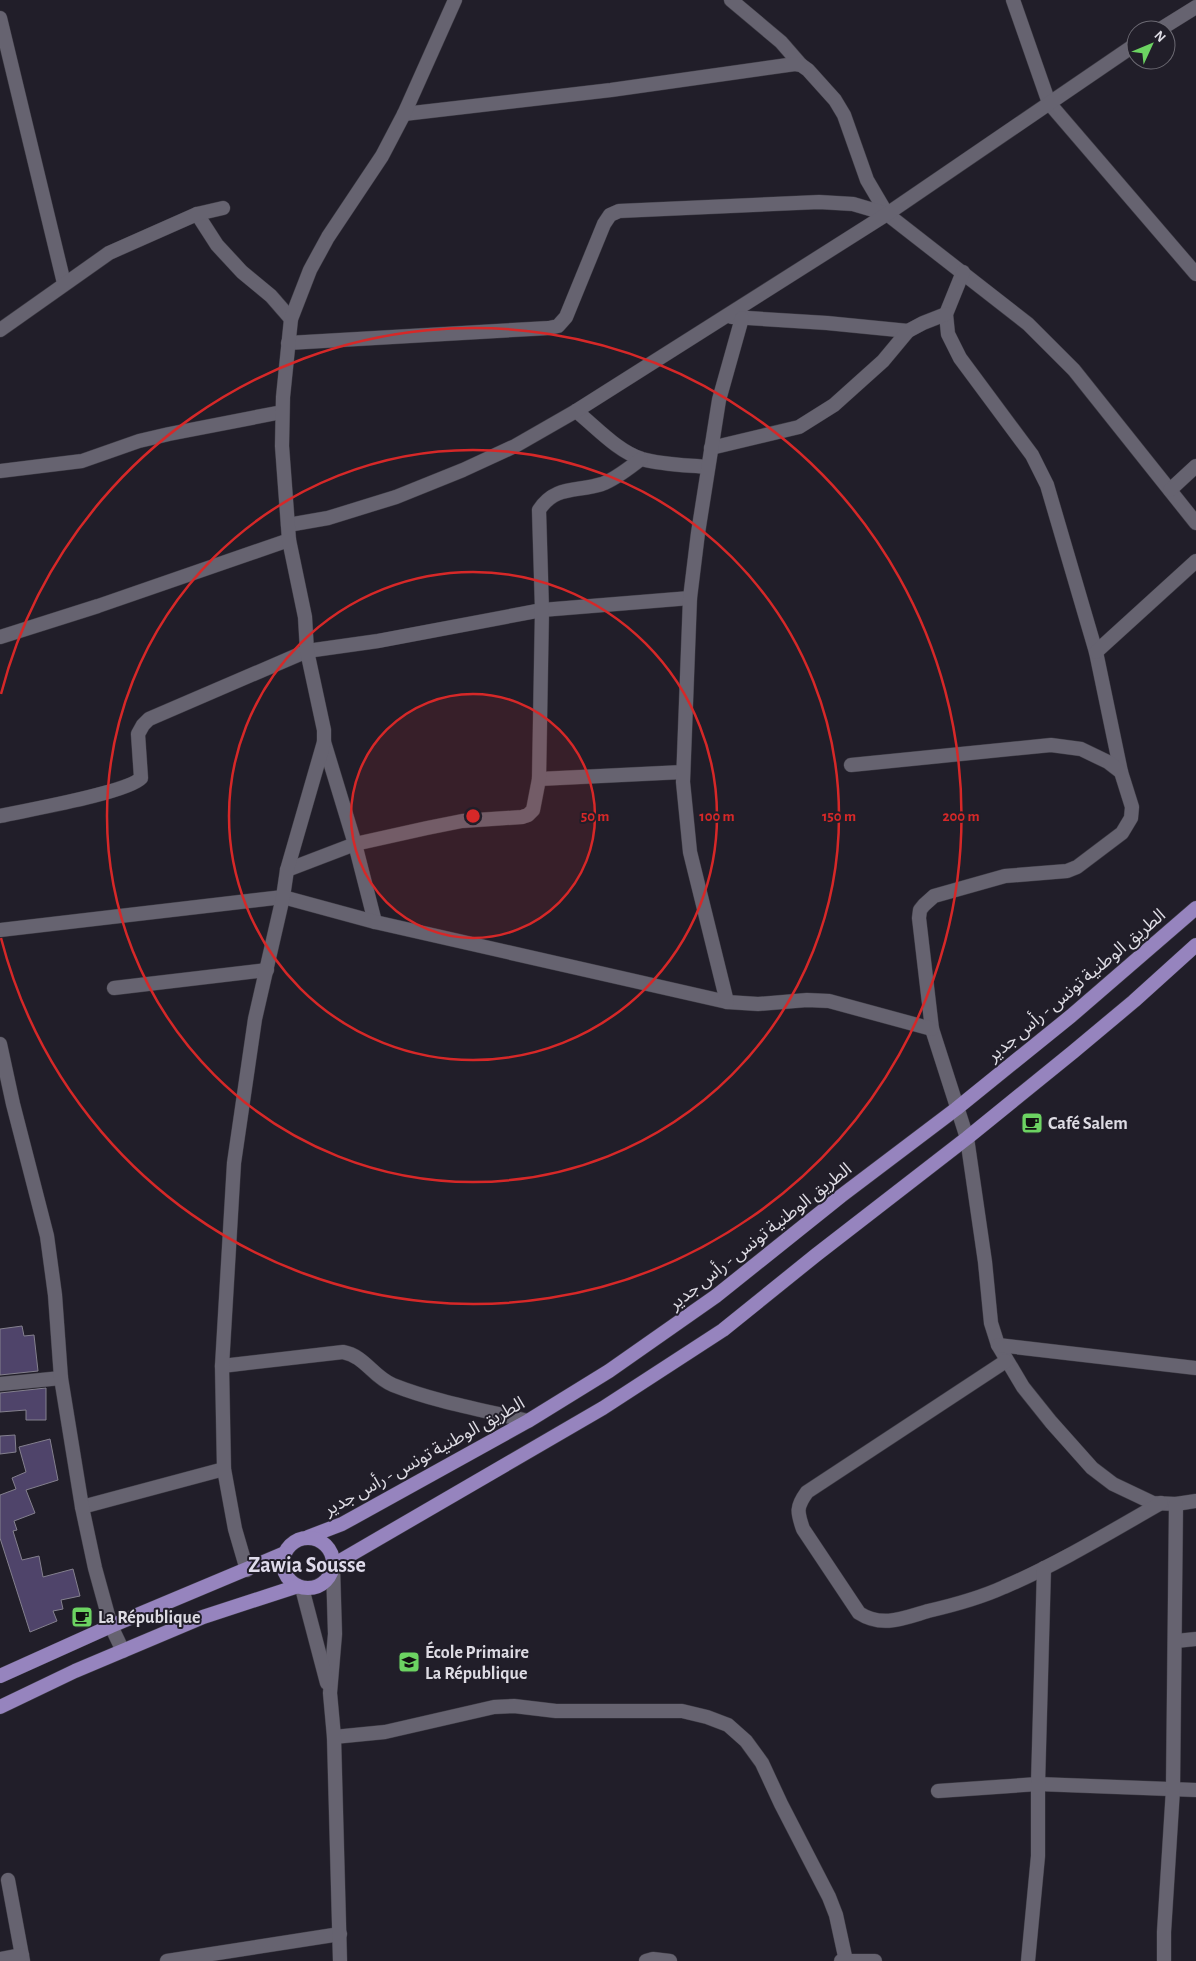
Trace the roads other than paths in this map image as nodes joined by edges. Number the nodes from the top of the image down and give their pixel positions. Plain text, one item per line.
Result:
1 (455, 0) edge
2 (731, 0) edge
3 (1013, 0) edge
4 (1196, 7) edge
5 (0, 18) edge
6 (1175, 20) edge
7 (1126, 51) edge
8 (801, 65) junction
9 (1049, 103) junction
10 (404, 114) junction
11 (223, 208) dead end
12 (197, 214) junction
13 (887, 214) junction
14 (963, 272) junction
15 (1196, 274) edge
16 (64, 284) junction
17 (946, 314) junction
18 (726, 316) junction
19 (742, 318) junction
20 (291, 319) junction
21 (0, 330) edge
22 (908, 331) junction
23 (288, 343) junction
24 (576, 411) junction
25 (282, 412) junction
26 (710, 448) junction
27 (641, 459) junction
28 (1196, 466) edge
29 (708, 467) junction
30 (0, 471) edge
31 (1170, 490) junction
32 (1196, 523) edge
33 (288, 525) junction
34 (289, 540) junction
35 (1196, 561) edge
36 (690, 598) junction
37 (542, 610) junction
38 (0, 637) edge
39 (307, 651) junction
40 (1096, 652) junction
41 (324, 742) junction
42 (850, 765) dead end
43 (683, 772) junction
44 (1121, 772) junction
45 (539, 779) junction
46 (0, 816) edge
47 (355, 844) junction
48 (287, 870) junction
49 (284, 898) junction
50 (1196, 908) edge
51 (375, 922) junction
52 (0, 930) edge
53 (1196, 946) edge
54 (267, 970) junction
55 (114, 988) dead end
56 (727, 1002) junction
57 (932, 1029) junction
58 (1, 1053) edge
59 (956, 1109) junction
60 (967, 1138) junction
61 (998, 1345) junction
62 (1006, 1361) junction
63 (222, 1366) junction
64 (1196, 1368) edge
65 (61, 1378) junction
66 (0, 1384) edge
67 (528, 1421) junction
68 (224, 1469) junction
69 (1196, 1501) edge
70 (1161, 1503) junction
71 (1176, 1504) junction
72 (82, 1507) junction
73 (308, 1537) junction
74 (285, 1553) junction
75 (333, 1566) junction
76 (1044, 1568) junction
77 (247, 1570) junction
78 (300, 1587) junction
79 (111, 1626) junction
80 (1196, 1639) edge
81 (1176, 1642) junction
82 (123, 1651) junction
83 (0, 1676) edge
84 (330, 1693) junction
85 (0, 1708) edge
86 (334, 1737) junction
87 (1038, 1784) junction
88 (1173, 1789) junction
89 (1196, 1790) edge
90 (938, 1791) dead end
91 (8, 1880) dead end
92 (340, 1934) junction
93 (23, 1958) edge
94 (0, 1959) edge
95 (167, 1961) edge
96 (340, 1961) edge
97 (646, 1961) edge
98 (670, 1961) edge
99 (841, 1961) edge
100 (846, 1961) edge
101 (875, 1961) edge
102 (1028, 1961) edge
103 (1164, 1961) edge

1 - 10 street
2 - 8 street
3 - 9 street
4 - 6 street
5 - 16 street
7 - 9 street
8 - 10 street
8 - 13 street
9 - 13 street
9 - 15 street
10 - 20 street
11 - 12 street
12 - 16 street
12 - 20 street
13 - 14 street
13 - 18 street
13 - 23 street
14 - 17 street
14 - 31 street
16 - 21 street
17 - 22 street
17 - 40 street
18 - 19 street
18 - 24 street
19 - 22 street
19 - 26 street
20 - 23 street
22 - 26 street
23 - 25 street
24 - 27 street
24 - 33 street
25 - 30 street
25 - 33 street
26 - 29 street
27 - 29 street
27 - 37 street
28 - 31 street
29 - 36 street
31 - 32 street
33 - 34 street
34 - 38 street
34 - 39 street
35 - 40 street
36 - 37 street
36 - 43 street
37 - 39 street
37 - 45 street
39 - 41 street
39 - 46 street
40 - 44 street
41 - 47 street
41 - 48 street
42 - 44 street
43 - 45 street
43 - 56 street
44 - 57 street
45 - 47 street
47 - 48 street
47 - 51 street
48 - 49 street
49 - 51 street
49 - 52 street
49 - 54 street
50 - 59 highway, الطريق الوطنية تونس - رأس جدير
51 - 56 street
53 - 60 highway
54 - 55 street
54 - 63 street
56 - 57 street
57 - 59 street
58 - 65 street
59 - 60 street
59 - 67 highway, الطريق الوطنية تونس - رأس جدير
60 - 61 street
60 - 75 highway
61 - 62 street
61 - 64 street
62 - 70 street
62 - 76 street
63 - 67 street
63 - 68 street
65 - 66 street
65 - 72 street
67 - 73 highway, الطريق الوطنية تونس - رأس جدير
68 - 72 street
68 - 77 street
69 - 71 street
70 - 71 street
70 - 76 street
71 - 81 street
72 - 79 street
73 - 74 highway
73 - 75 highway
74 - 77 highway
74 - 78 highway
75 - 78 highway
75 - 84 street
76 - 87 street
77 - 79 highway
78 - 82 highway
78 - 84 street
79 - 82 street
79 - 83 highway
80 - 81 street
81 - 88 street
82 - 85 highway
84 - 86 street
86 - 92 street
86 - 100 street
87 - 88 street
87 - 90 street
87 - 102 street
88 - 89 street
88 - 103 street
91 - 93 street
92 - 95 street
92 - 96 street
93 - 94 street
97 - 98 street
99 - 100 street
100 - 101 street

